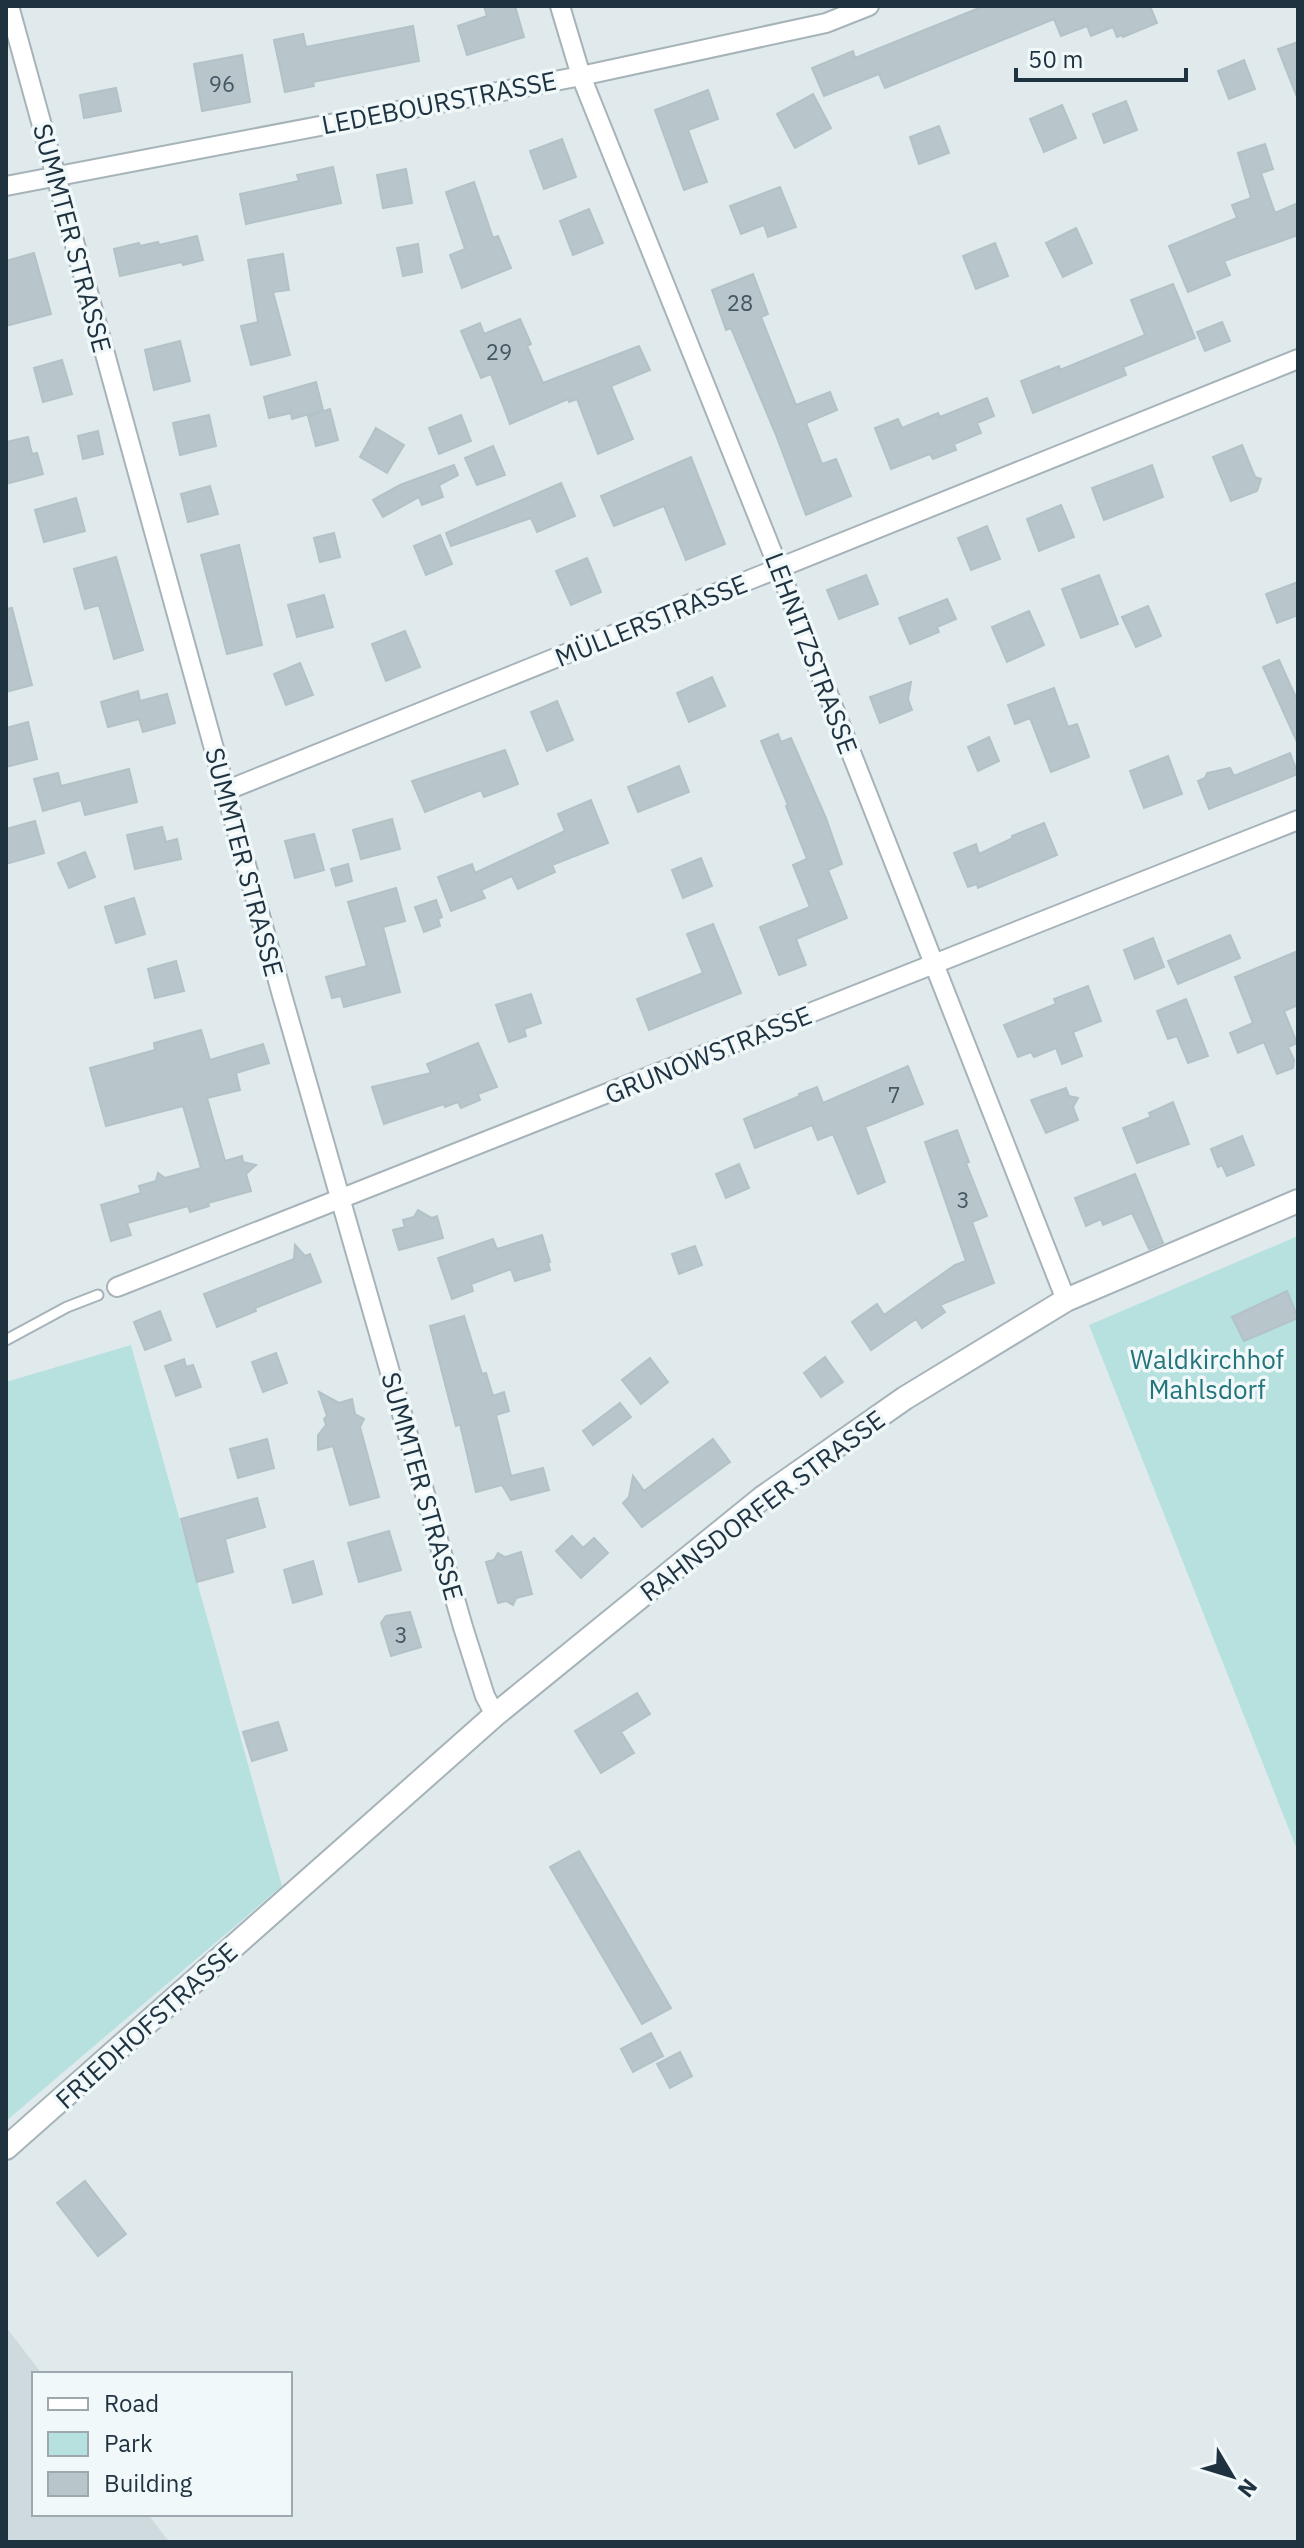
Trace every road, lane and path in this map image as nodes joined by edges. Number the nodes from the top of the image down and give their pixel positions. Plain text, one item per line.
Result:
1 (9, 6) edge
2 (560, 6) edge
3 (869, 6) edge
4 (581, 76) junction
5 (57, 176) junction
6 (6, 186) edge
7 (1298, 359) edge
8 (779, 569) junction
9 (225, 791) junction
10 (1298, 820) edge
11 (934, 965) junction
12 (341, 1199) junction
13 (1298, 1201) edge
14 (117, 1287) dead end
15 (98, 1295) dead end
16 (1066, 1300) junction
17 (6, 1340) edge
18 (495, 1715) junction
19 (285, 1901) joint
20 (6, 2148) edge

1 - 5 street, SUMMTER STRASSE
2 - 4 street, LEHNITZSTRASSE
3 - 4 street, LEDEBOURSTRASSE
4 - 5 street, LEDEBOURSTRASSE
4 - 8 street, LEHNITZSTRASSE
5 - 6 street, LEDEBOURSTRASSE
5 - 9 street, SUMMTER STRASSE
7 - 8 street, MÜLLERSTRASSE
8 - 9 street, MÜLLERSTRASSE
8 - 11 street, LEHNITZSTRASSE
9 - 12 street, SUMMTER STRASSE
10 - 11 street, GRUNOWSTRASSE
11 - 12 street, GRUNOWSTRASSE
11 - 16 street, LEHNITZSTRASSE
12 - 14 street, GRUNOWSTRASSE
12 - 18 street, SUMMTER STRASSE
13 - 16 street, RAHNSDORFER STRASSE
15 - 17 lane
16 - 18 street, RAHNSDORFER STRASSE
18 - 19 street, RAHNSDORFER STRASSE
19 - 20 street, FRIEDHOFSTRASSE

